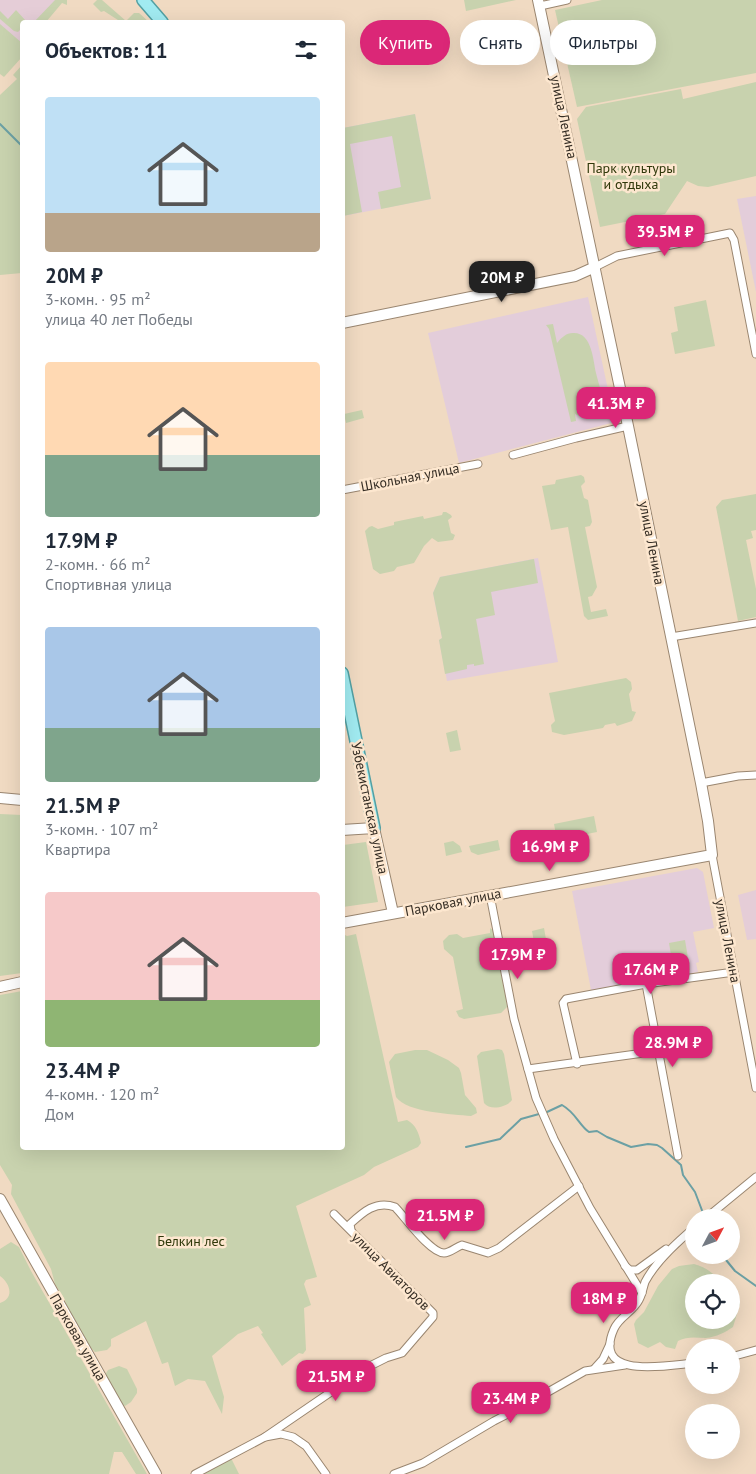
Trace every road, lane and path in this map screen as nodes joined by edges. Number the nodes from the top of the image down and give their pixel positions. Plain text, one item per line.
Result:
1 (143, 0) edge
2 (566, 0) edge
3 (539, 3) edge
4 (160, 20) edge
5 (595, 267) junction
6 (345, 322) edge
7 (756, 354) edge
8 (628, 426) junction
9 (513, 455) dead end
10 (478, 464) dead end
11 (345, 489) edge
12 (756, 623) edge
13 (671, 637) junction
14 (345, 688) edge
15 (756, 775) edge
16 (701, 783) junction
17 (0, 798) edge
18 (20, 800) edge
19 (374, 828) junction
20 (345, 830) edge
21 (712, 855) junction
22 (490, 895) junction
23 (393, 913) junction
24 (345, 922) edge
25 (734, 972) junction
26 (20, 982) edge
27 (646, 984) junction
28 (0, 986) edge
29 (658, 1051) junction
30 (576, 1064) junction
31 (528, 1069) junction
32 (756, 1088) edge
33 (678, 1156) dead end
34 (756, 1177) edge
35 (579, 1186) junction
36 (0, 1199) edge
37 (717, 1209) edge
38 (334, 1214) dead end
39 (351, 1231) junction
40 (685, 1236) edge
41 (675, 1244) junction
42 (625, 1266) junction
43 (642, 1293) junction
44 (610, 1343) junction
45 (756, 1350) edge
46 (740, 1354) edge
47 (685, 1363) edge
48 (625, 1365) junction
49 (594, 1369) junction
50 (265, 1437) junction
51 (156, 1474) edge
52 (195, 1474) edge
53 (326, 1474) edge
54 (394, 1474) edge

1 - 4 main road
2 - 3 street
3 - 5 main road, улица Ленина
5 - 6 main road
5 - 7 street
5 - 8 main road, улица Ленина
8 - 9 street
8 - 13 main road, улица Ленина
10 - 11 street, Школьная улица
12 - 13 street
13 - 16 main road, улица Ленина
14 - 19 main road, Узбекистанская улица
15 - 16 street
16 - 21 main road, улица Ленина
17 - 18 main road
19 - 20 main road
19 - 23 main road, Узбекистанская улица
21 - 22 main road, Парковая улица
21 - 25 street, улица Ленина
22 - 23 main road, Парковая улица
22 - 31 street
23 - 24 main road, Парковая улица
25 - 27 street
25 - 32 street, улица Ленина
26 - 28 main road
27 - 29 street
27 - 30 street
29 - 30 street
29 - 33 street
30 - 31 street
31 - 35 street
34 - 37 street
35 - 39 street
35 - 42 street
36 - 51 main road, Парковая улица
38 - 39 street, улица Авиаторов
39 - 50 street, улица Авиаторов
40 - 41 street
41 - 42 street
41 - 43 street
42 - 43 street
43 - 44 street
44 - 48 street
44 - 49 street
45 - 46 street
47 - 48 street
48 - 49 street
49 - 54 street
50 - 52 street
50 - 53 street

